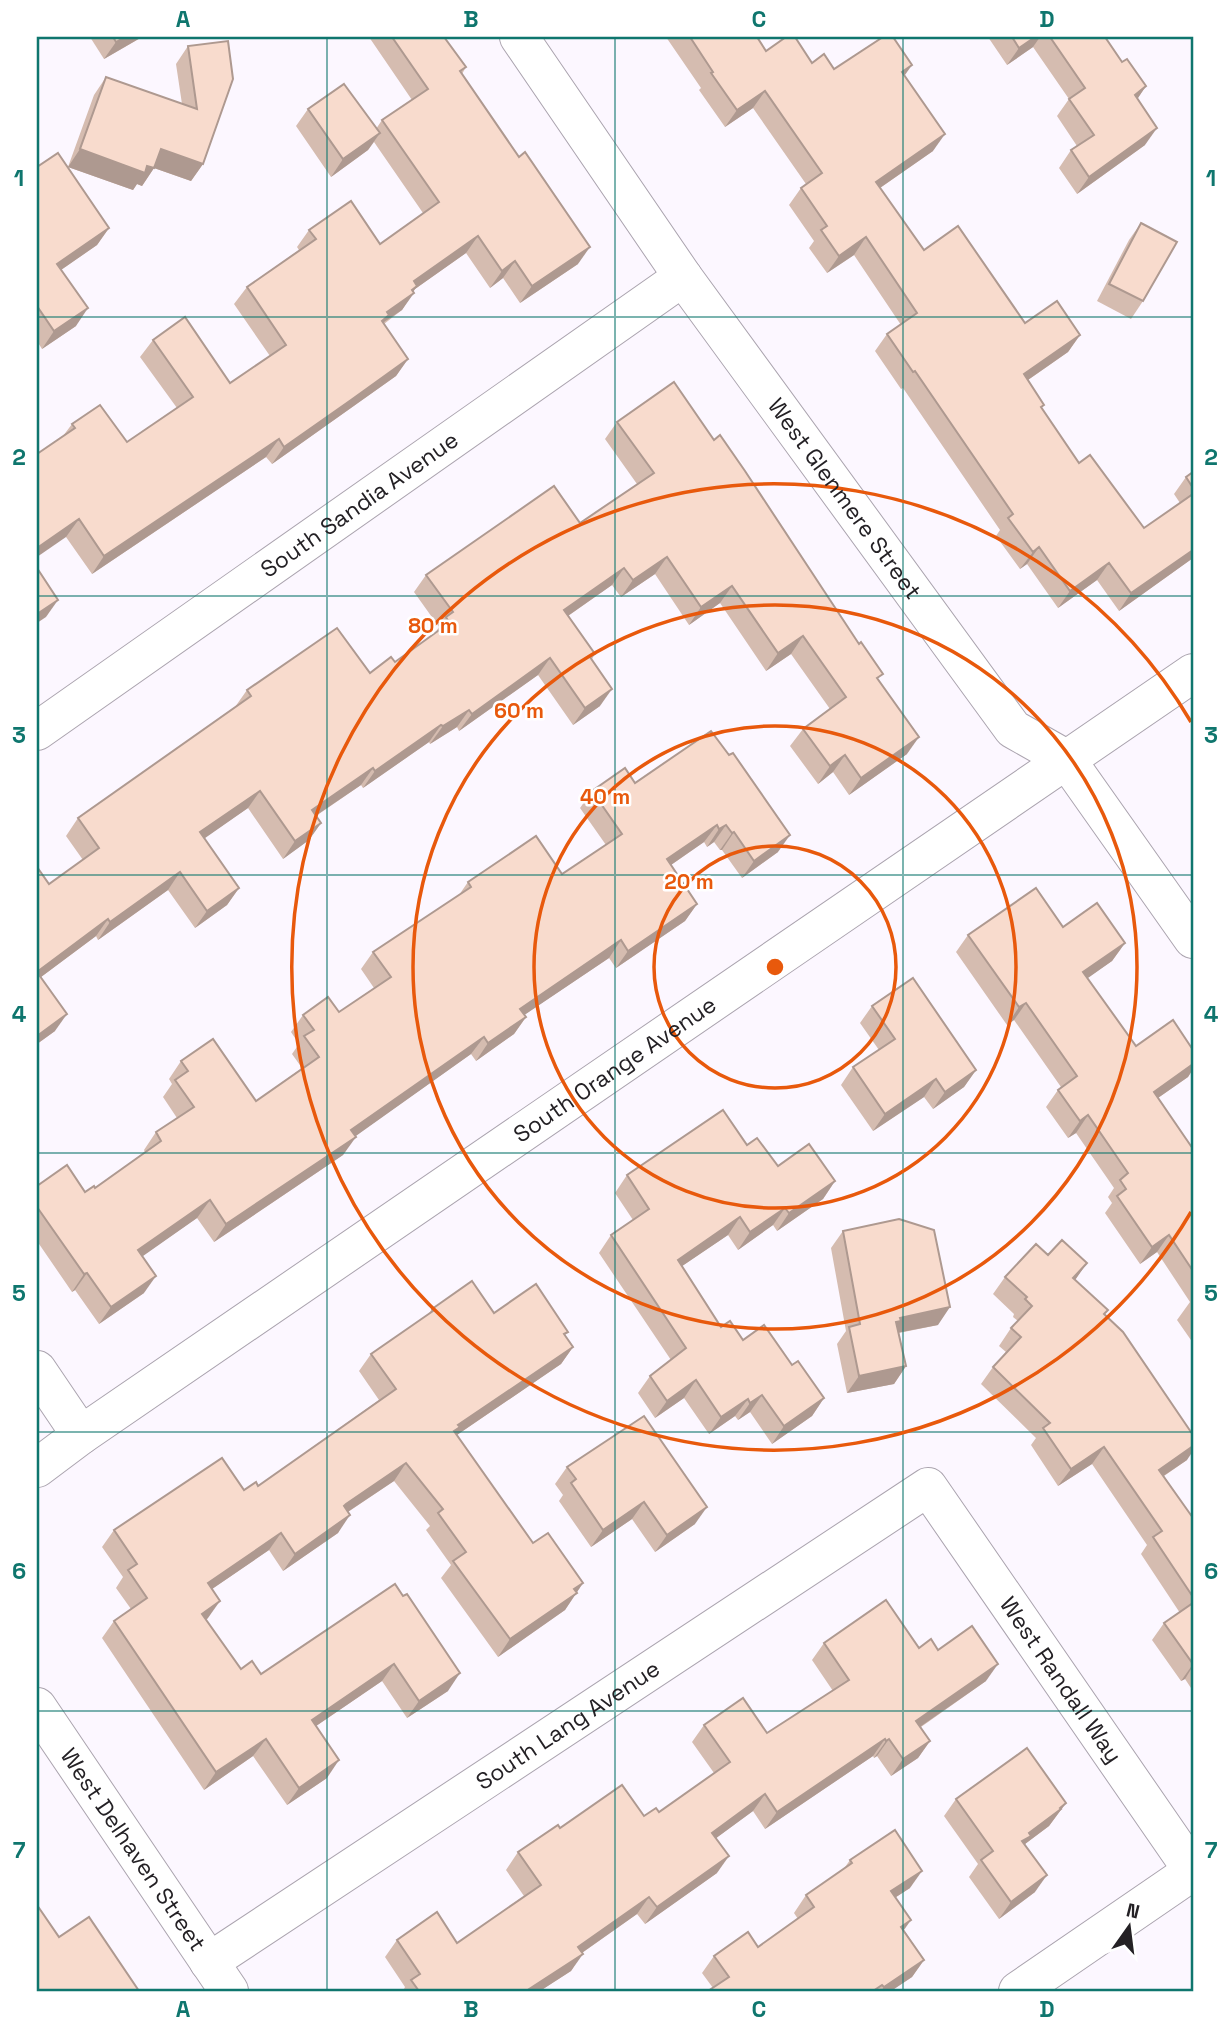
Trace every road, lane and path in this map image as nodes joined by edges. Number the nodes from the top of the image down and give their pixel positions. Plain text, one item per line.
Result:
1 (519, 37) edge
2 (683, 277) junction
3 (1193, 673) edge
4 (37, 732) edge
5 (1066, 759) junction
6 (1193, 939) edge
7 (37, 1370) edge
8 (80, 1435) junction
9 (37, 1468) edge
10 (928, 1487) joint
11 (37, 1707) edge
12 (1193, 1871) edge
13 (219, 1977) edge
14 (1018, 1991) edge

1 - 2 street, West Glenmere Street
2 - 4 street, South Sandia Avenue
2 - 5 street, West Glenmere Street
3 - 5 street, South Orange Avenue
5 - 6 street, West Glenmere Street
5 - 8 street, South Orange Avenue
7 - 8 street
8 - 9 street, South Orange Avenue
10 - 12 street, West Randall Way
10 - 13 street, South Lang Avenue
11 - 13 street, West Delhaven Street
12 - 14 street

